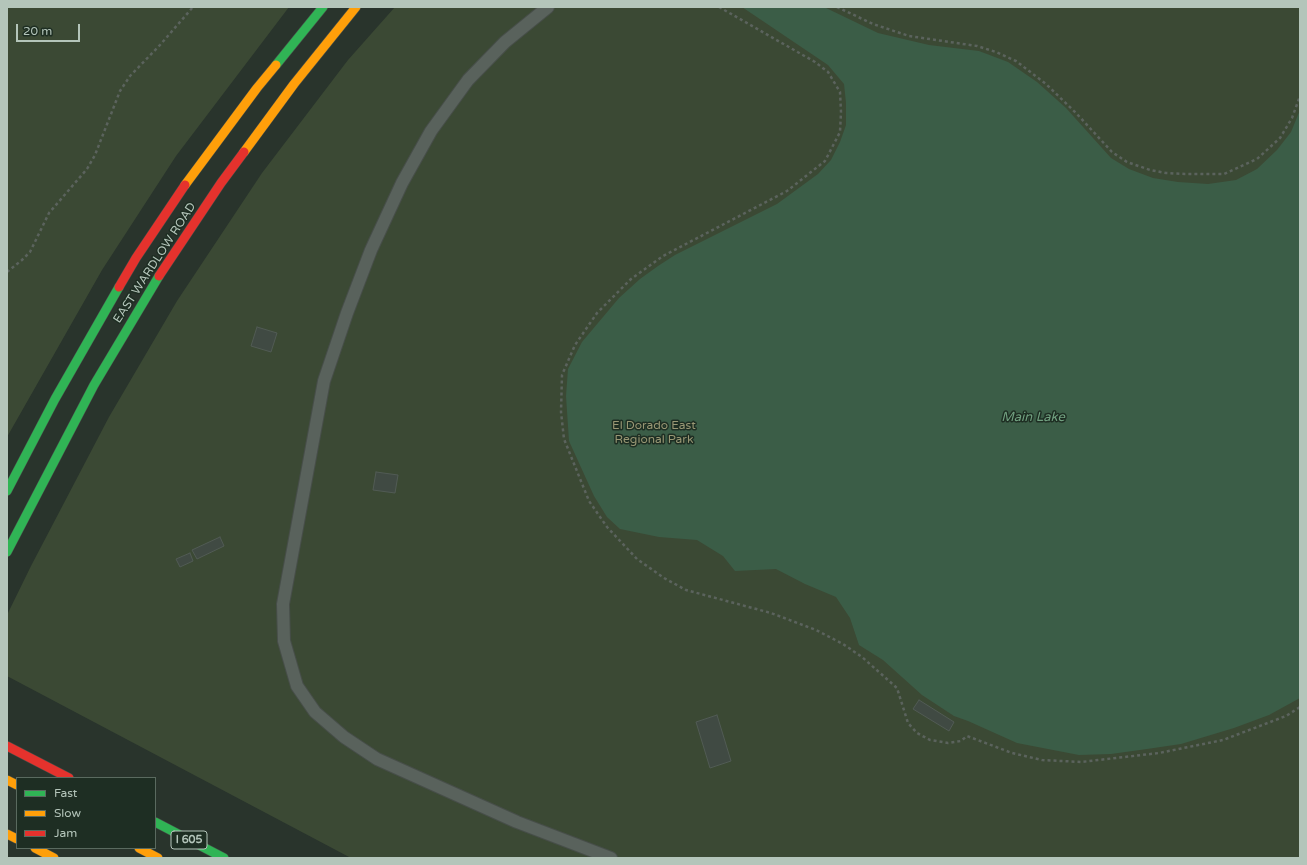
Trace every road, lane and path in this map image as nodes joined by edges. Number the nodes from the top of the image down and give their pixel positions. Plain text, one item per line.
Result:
1 (193, 7) edge
2 (323, 7) edge
3 (356, 7) edge
4 (548, 7) edge
5 (719, 7) edge
6 (837, 7) edge
7 (1300, 96) edge
8 (7, 272) edge
9 (7, 491) edge
10 (7, 552) edge
11 (1300, 707) edge
12 (7, 746) edge
13 (67, 777) edge
14 (7, 780) edge
15 (16, 784) edge
16 (156, 823) edge
17 (7, 834) edge
18 (16, 838) edge
19 (37, 849) edge
20 (141, 849) edge
21 (54, 858) edge
22 (158, 858) edge
23 (224, 858) edge
24 (611, 858) edge

1 - 8 path
2 - 9 main road, EAST WARDLOW ROAD
3 - 10 main road, EAST WARDLOW ROAD
4 - 24 lane
5 - 11 path
6 - 7 path
12 - 13 main road
14 - 15 main road
16 - 23 main road, I 605
17 - 18 main road
19 - 21 main road
20 - 22 main road, I 605

